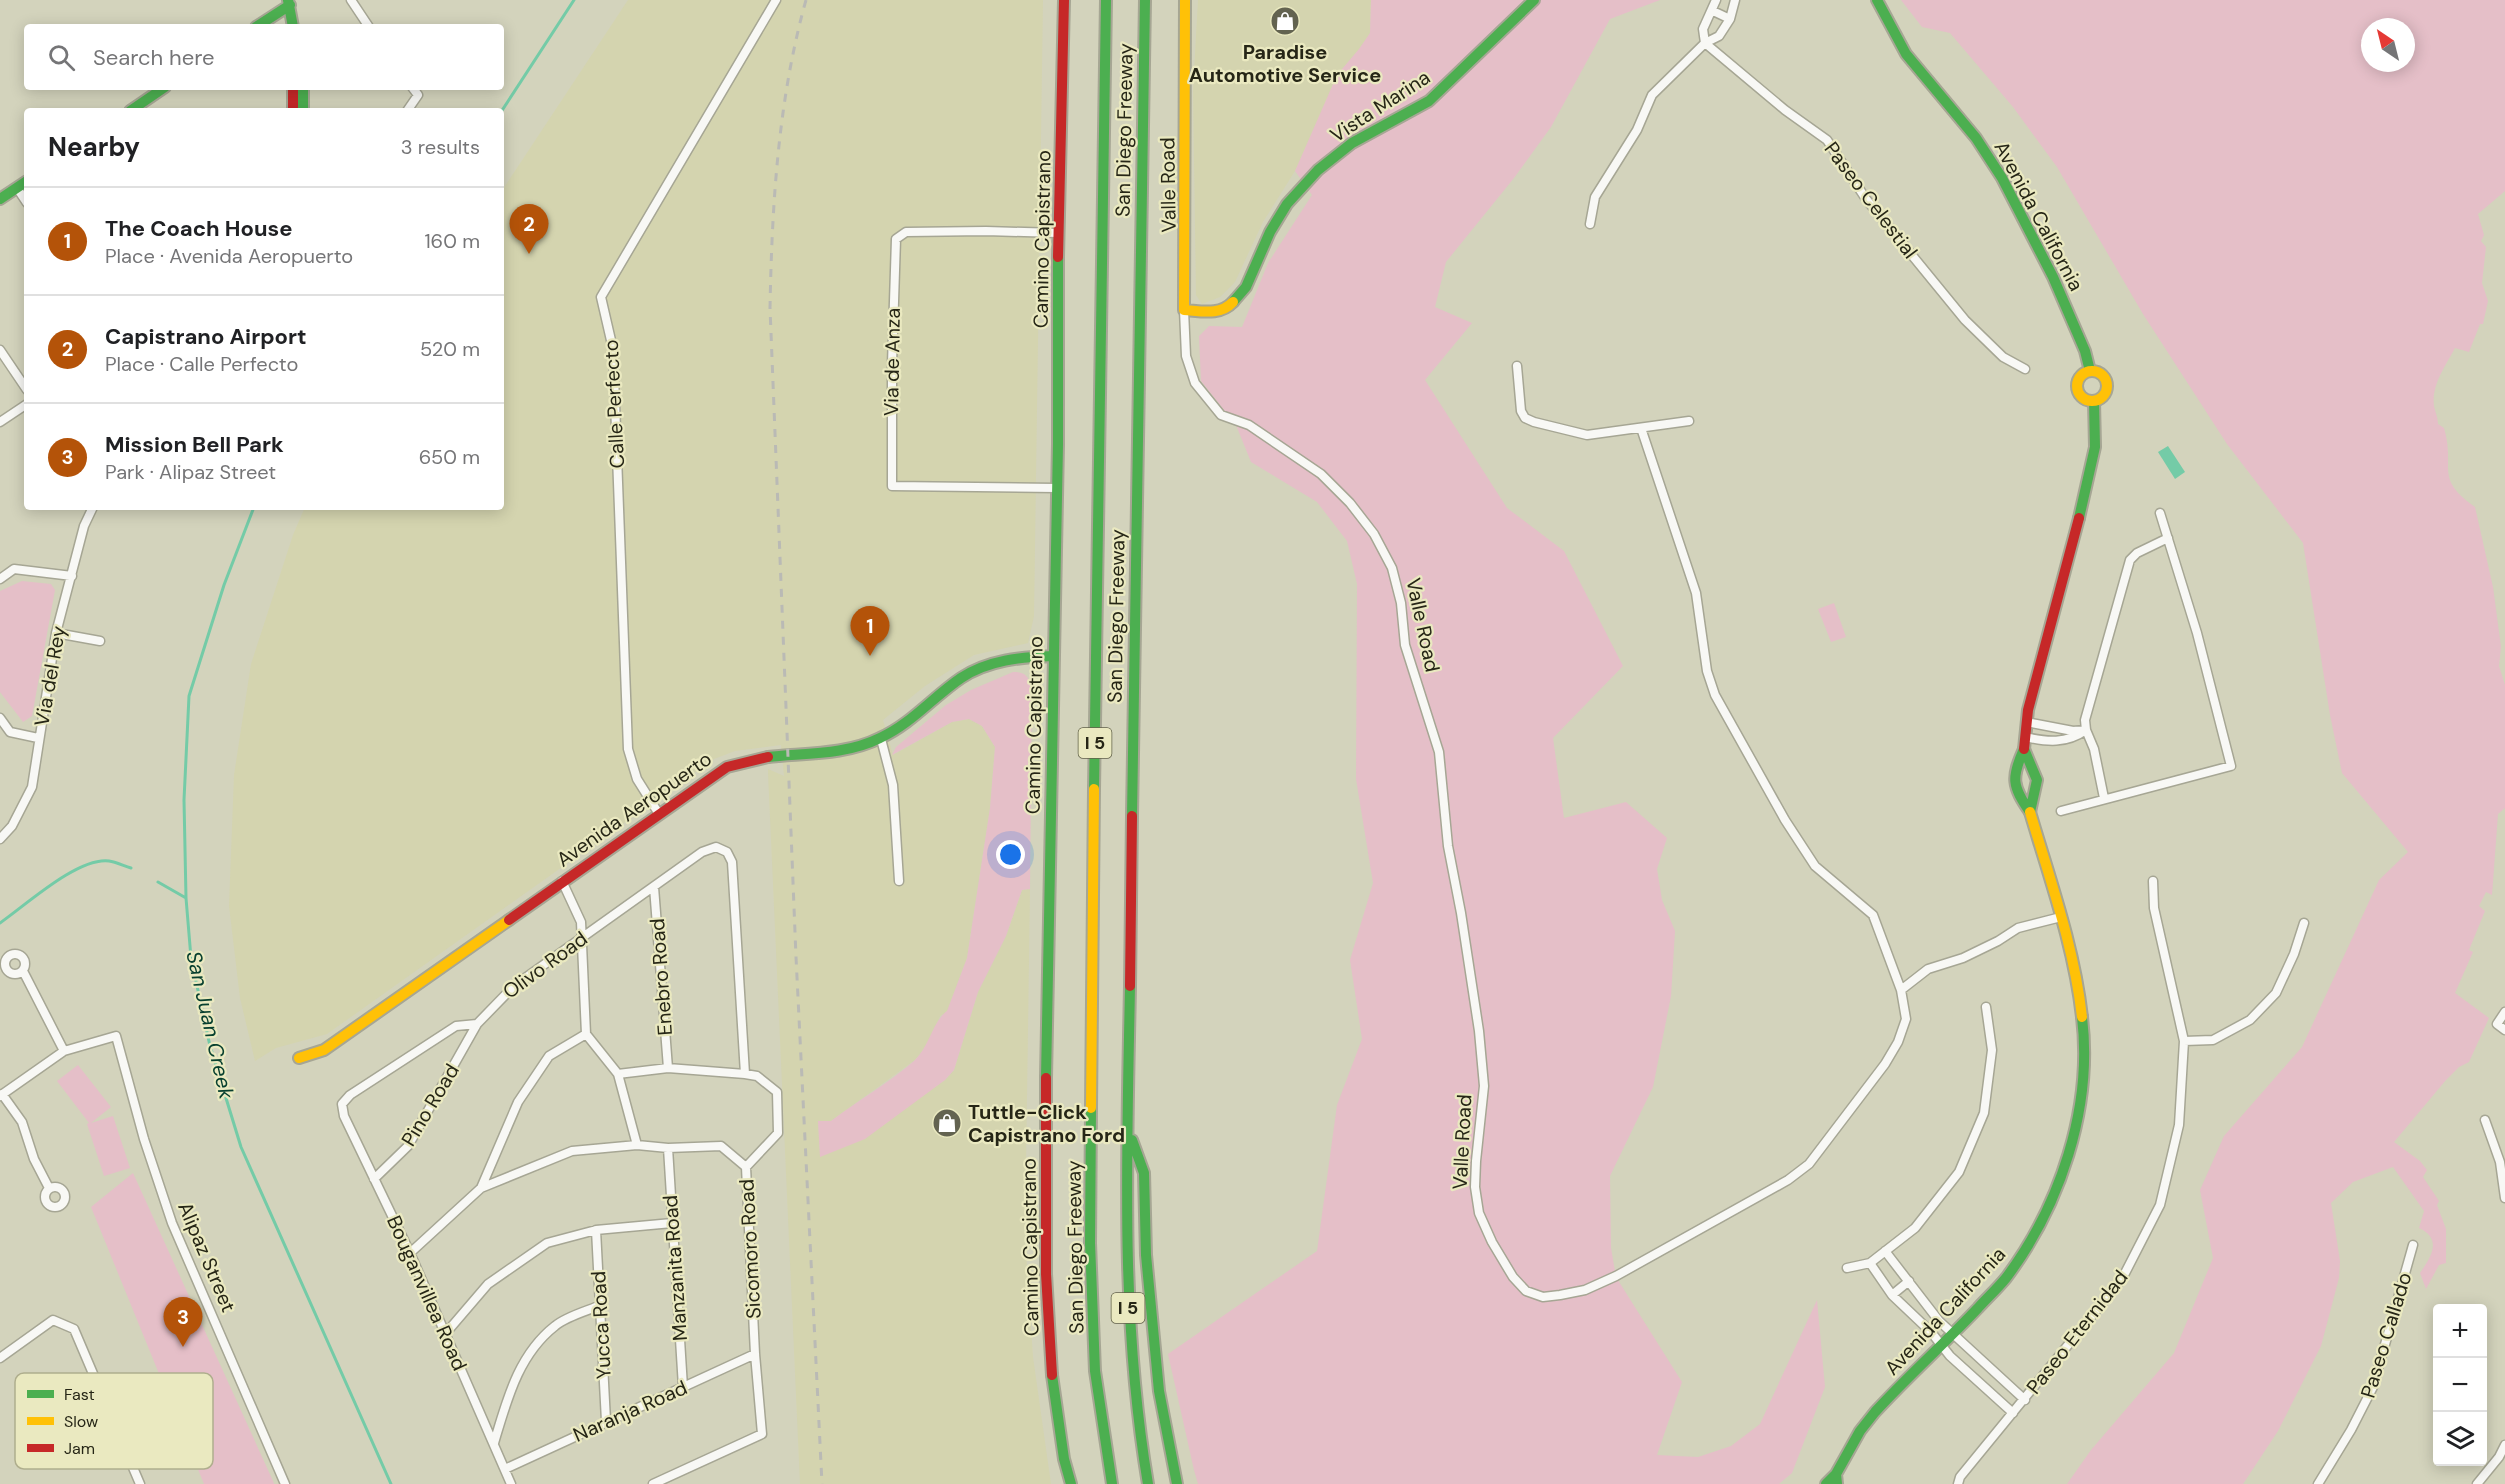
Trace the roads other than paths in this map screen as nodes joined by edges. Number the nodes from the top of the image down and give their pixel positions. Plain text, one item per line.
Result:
1 (351, 0) edge
2 (776, 0) edge
3 (1064, 0) edge
4 (1106, 0) edge
5 (1145, 0) edge
6 (1185, 0) edge
7 (1534, 0) edge
8 (1716, 0) edge
9 (1735, 0) edge
10 (1876, 0) edge
11 (289, 2) edge
12 (1713, 11) junction
13 (1730, 19) junction
14 (260, 24) edge
15 (293, 24) edge
16 (367, 24) edge
17 (1705, 43) junction
18 (161, 90) edge
19 (293, 90) edge
20 (303, 90) edge
21 (414, 90) edge
22 (134, 108) edge
23 (293, 108) edge
24 (303, 108) edge
25 (409, 108) edge
26 (24, 183) edge
27 (17, 188) junction
28 (24, 198) edge
29 (0, 199) edge
30 (1590, 224) dead end
31 (1058, 233) junction
32 (1184, 310) junction
33 (0, 350) edge
34 (1517, 366) dead end
35 (2025, 369) dead end
36 (2090, 371) junction
37 (24, 386) edge
38 (2094, 401) junction
39 (24, 406) edge
40 (1689, 421) dead end
41 (0, 422) edge
42 (1641, 428) junction
43 (1056, 488) junction
44 (92, 510) edge
45 (2160, 513) dead end
46 (2168, 538) junction
47 (72, 576) junction
48 (0, 579) edge
49 (56, 633) junction
50 (100, 641) dead end
51 (1053, 657) junction
52 (0, 718) edge
53 (2026, 722) junction
54 (2086, 730) junction
55 (2025, 737) junction
56 (38, 738) junction
57 (881, 739) junction
58 (2024, 749) junction
59 (2104, 798) junction
60 (2061, 811) dead end
61 (2030, 812) junction
62 (659, 814) junction
63 (0, 839) edge
64 (562, 881) junction
65 (899, 881) dead end
66 (2153, 881) dead end
67 (654, 887) junction
68 (2061, 917) junction
69 (2304, 923) dead end
70 (583, 938) junction
71 (23, 971) dead end
72 (1901, 990) junction
73 (1986, 1007) dead end
74 (2505, 1012) edge
75 (477, 1024) junction
76 (2505, 1030) edge
77 (586, 1034) junction
78 (2184, 1041) junction
79 (64, 1051) junction
80 (299, 1058) dead end
81 (668, 1068) junction
82 (618, 1074) junction
83 (745, 1074) junction
84 (1, 1095) edge
85 (2485, 1120) dead end
86 (1129, 1131) junction
87 (637, 1145) junction
88 (668, 1148) junction
89 (746, 1167) junction
90 (374, 1179) junction
91 (49, 1188) dead end
92 (481, 1188) junction
93 (2505, 1198) edge
94 (672, 1223) junction
95 (596, 1230) junction
96 (2412, 1245) dead end
97 (1886, 1251) junction
98 (410, 1253) junction
99 (1870, 1263) junction
100 (1848, 1268) dead end
101 (1909, 1281) junction
102 (1892, 1295) junction
103 (601, 1305) junction
104 (446, 1333) junction
105 (1952, 1334) junction
106 (1941, 1345) junction
107 (755, 1354) junction
108 (0, 1358) edge
109 (93, 1373) edge
110 (2000, 1377) junction
111 (683, 1387) junction
112 (1988, 1389) junction
113 (2025, 1400) junction
114 (2013, 1413) junction
115 (606, 1421) junction
116 (494, 1443) junction
117 (2505, 1445) edge
118 (505, 1468) junction
119 (134, 1469) edge
120 (1837, 1479) edge
121 (140, 1484) edge
122 (285, 1484) edge
123 (511, 1484) edge
124 (653, 1484) edge
125 (1071, 1484) edge
126 (1112, 1484) edge
127 (1148, 1484) edge
128 (1177, 1484) edge
129 (1826, 1484) edge
130 (1958, 1484) edge
131 (2318, 1484) edge
132 (2477, 1484) edge

1 - 16 street
2 - 62 street, Calle Perfecto
3 - 31 main road, Camino Capistrano
4 - 126 main road, San Diego Freeway / I 5
5 - 86 main road, San Diego Freeway / I 5
6 - 32 main road, Valle Road
7 - 32 main road, Vista Marina
8 - 12 street
9 - 13 street
10 - 36 main road, Avenida California
11 - 14 main road
11 - 15 main road
12 - 13 street
12 - 17 street
13 - 17 street
17 - 30 street
17 - 35 street, Paseo Celestial
18 - 22 main road
19 - 23 main road
20 - 24 main road
21 - 25 street
26 - 27 main road
27 - 28 street
27 - 29 main road
31 - 43 main road, Camino Capistrano
31 - 43 street, Via de Anza
32 - 72 street, Valle Road
33 - 37 street
34 - 42 street
36 - 38 main road
36 - 38 main road, Avenida California
38 - 53 main road, Avenida California
39 - 41 street
40 - 42 street
42 - 72 street, Valle Road
43 - 51 main road, Camino Capistrano
44 - 47 street, Via del Rey
45 - 46 street
46 - 54 street
46 - 59 street
47 - 48 street
47 - 49 street, Via del Rey
49 - 50 street
49 - 56 street, Via del Rey
51 - 57 main road, Avenida Aeropuerto
51 - 125 main road, Camino Capistrano
52 - 56 street
53 - 54 street
53 - 55 main road, Avenida California
54 - 55 street
54 - 59 street
55 - 58 main road, Avenida California
56 - 63 street, Via del Rey
57 - 62 main road, Avenida Aeropuerto
57 - 65 street
58 - 61 main road
58 - 61 main road, Avenida California
59 - 60 street
61 - 68 main road, Avenida California
62 - 64 main road, Avenida Aeropuerto
64 - 70 street
64 - 80 main road, Avenida Aeropuerto
66 - 78 street, Paseo Eternidad
67 - 70 street, Olivo Road
67 - 81 street, Enebro Road
67 - 83 street, Olivo Road
68 - 72 street
68 - 105 main road, Avenida California
69 - 78 street
70 - 75 street, Olivo Road
70 - 77 street
71 - 79 street
73 - 97 street
74 - 76 street
75 - 90 street, Pino Road
75 - 90 street, Bouganvillea Road
77 - 82 street
77 - 92 street
78 - 113 street, Paseo Eternidad
79 - 84 street
79 - 122 street, Alipaz Street
81 - 82 street
81 - 83 street
82 - 87 street
83 - 89 street, Sicomoro Road
84 - 91 street
85 - 93 street
86 - 127 main road, San Diego Freeway / I 5
86 - 128 main road
87 - 88 street
87 - 92 street
88 - 89 street
88 - 94 street, Manzanita Road
89 - 107 street, Sicomoro Road
90 - 98 street, Bouganvillea Road
92 - 98 street
94 - 95 street
94 - 111 street, Manzanita Road
95 - 103 street, Yucca Road
95 - 104 street
96 - 131 street, Paseo Callado
97 - 99 street
97 - 101 street
98 - 104 street, Bouganvillea Road
99 - 100 street
99 - 102 street
101 - 102 street
101 - 105 street
102 - 106 street
103 - 115 street, Yucca Road
103 - 116 street
104 - 116 street, Bouganvillea Road
105 - 106 main road, Avenida California
105 - 110 street
106 - 112 street
106 - 120 main road, Avenida California
107 - 111 street, Naranja Road
107 - 124 street, Sicomoro Road
108 - 109 street
110 - 112 street
110 - 113 street
111 - 115 street, Naranja Road
112 - 114 street
113 - 114 street, Paseo Eternidad
114 - 130 street, Paseo Eternidad
115 - 118 street, Naranja Road
116 - 118 street, Bouganvillea Road
117 - 132 street
118 - 123 street, Bouganvillea Road
119 - 121 street
120 - 129 main road, Avenida California

